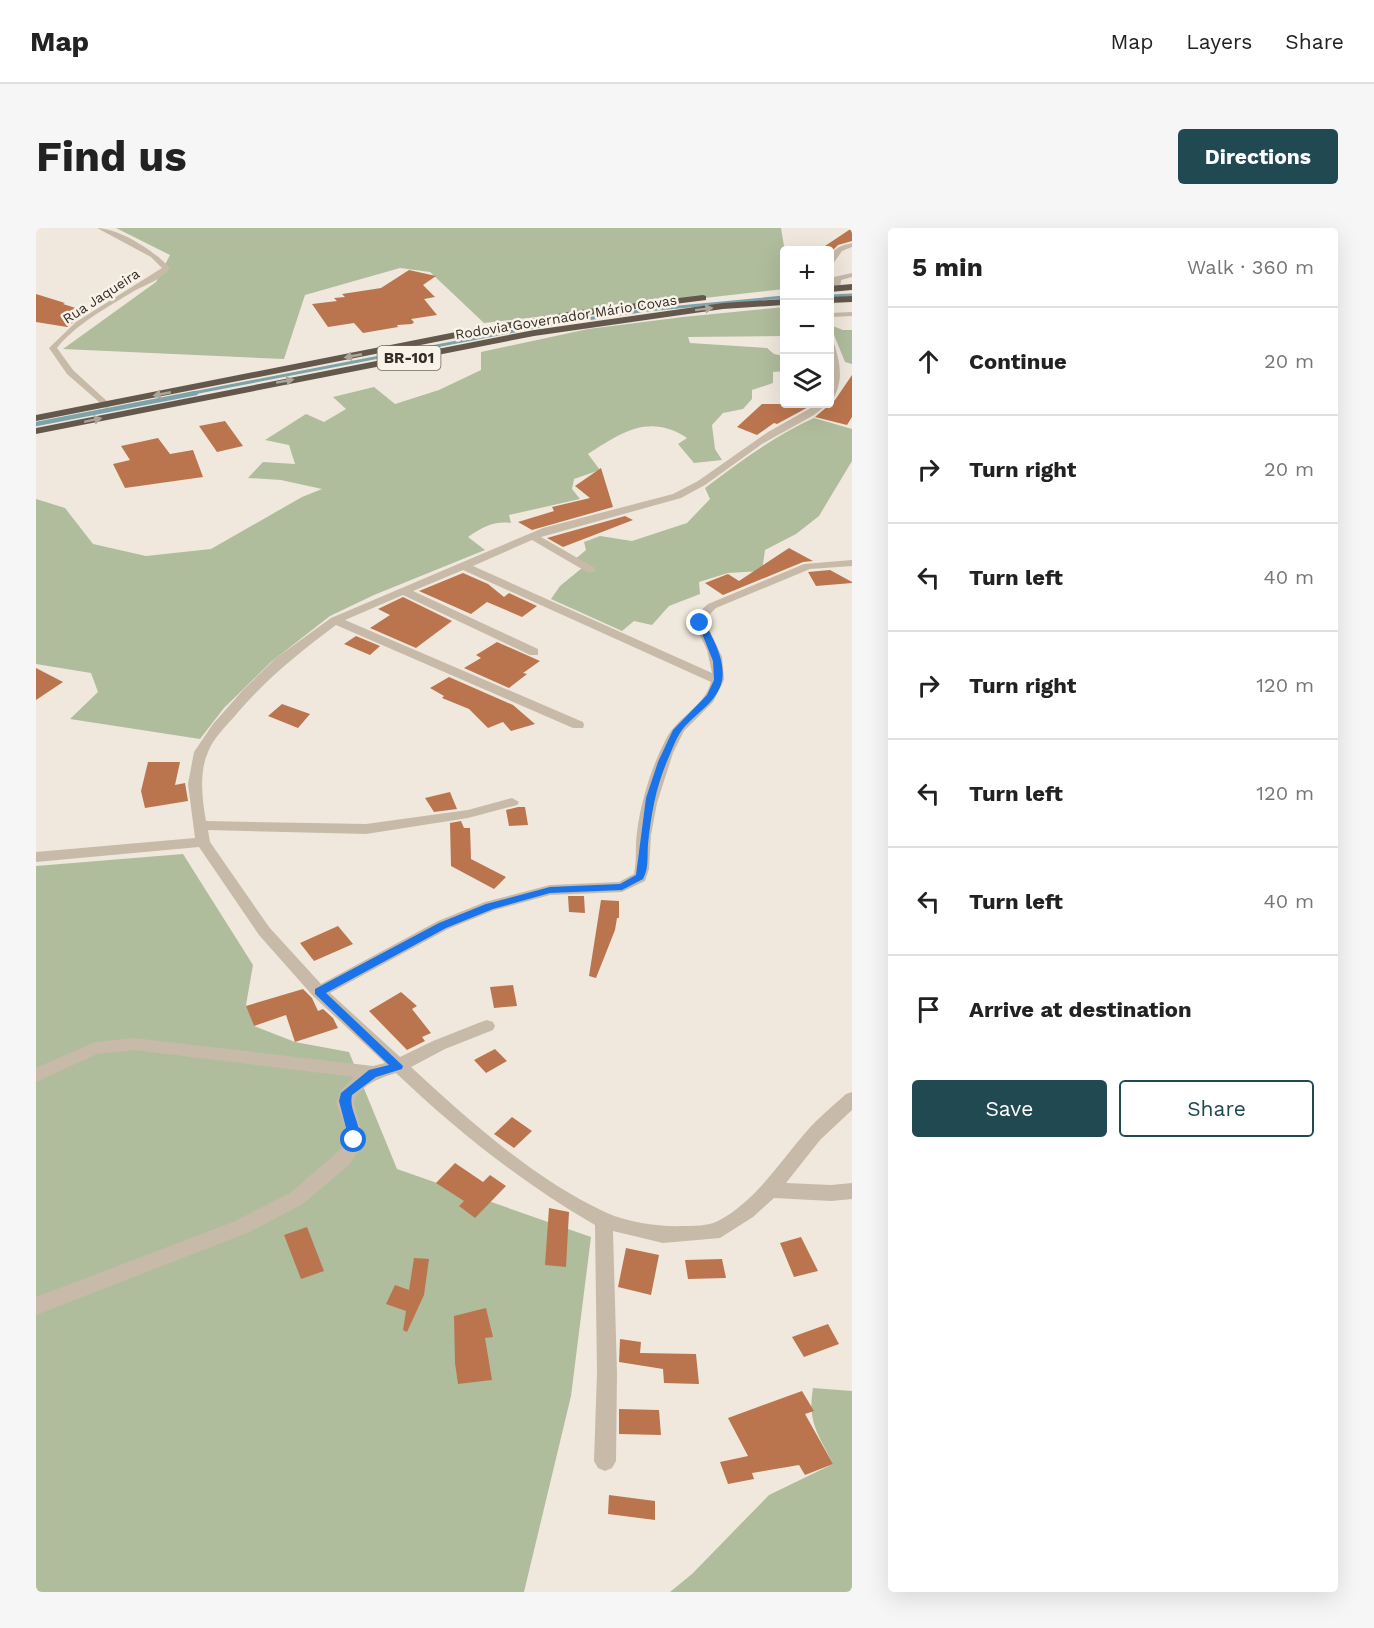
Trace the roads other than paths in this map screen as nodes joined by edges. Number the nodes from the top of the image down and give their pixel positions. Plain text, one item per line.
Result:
1 (101, 228) edge
2 (852, 245) edge
3 (834, 256) edge
4 (852, 275) edge
5 (834, 285) edge
6 (834, 286) edge
7 (852, 288) edge
8 (780, 291) edge
9 (780, 302) edge
10 (852, 314) edge
11 (834, 315) edge
12 (834, 361) edge
13 (834, 389) edge
14 (106, 405) junction
15 (818, 408) edge
16 (36, 417) edge
17 (36, 431) edge
18 (532, 536) junction
19 (852, 563) edge
20 (462, 565) junction
21 (591, 570) dead end
22 (404, 591) junction
23 (335, 620) junction
24 (534, 652) dead end
25 (718, 680) junction
26 (578, 725) dead end
27 (512, 802) dead end
28 (200, 825) junction
29 (203, 842) junction
30 (36, 857) edge
31 (319, 992) junction
32 (487, 1026) dead end
33 (398, 1066) junction
34 (373, 1073) junction
35 (36, 1075) edge
36 (852, 1100) edge
37 (770, 1190) junction
38 (851, 1192) edge
39 (604, 1221) junction
40 (36, 1306) edge
41 (605, 1461) dead end

1 - 14 street, Rua Jaqueira
2 - 3 street
4 - 5 street
6 - 7 highway
8 -> 14 highway, Rodovia Governador Mário Covas / BR-101
17 -> 9 highway, Rodovia Governador Mário Covas / BR-101
10 - 11 street
12 - 13 street
14 - 16 highway, Rodovia Governador Mário Covas / BR-101
15 - 18 street
18 - 20 street
18 - 21 street
19 - 25 street
20 - 22 street
20 - 25 street
22 - 23 street
22 - 24 street
23 - 26 street
23 - 28 street
25 - 31 street
27 - 28 street
28 - 29 street
29 - 30 street
29 - 31 street
31 - 33 street
32 - 33 street
33 - 34 street
33 - 39 street
34 - 35 street
34 - 40 street
36 - 37 street
37 - 38 street
37 - 39 street
39 - 41 street

